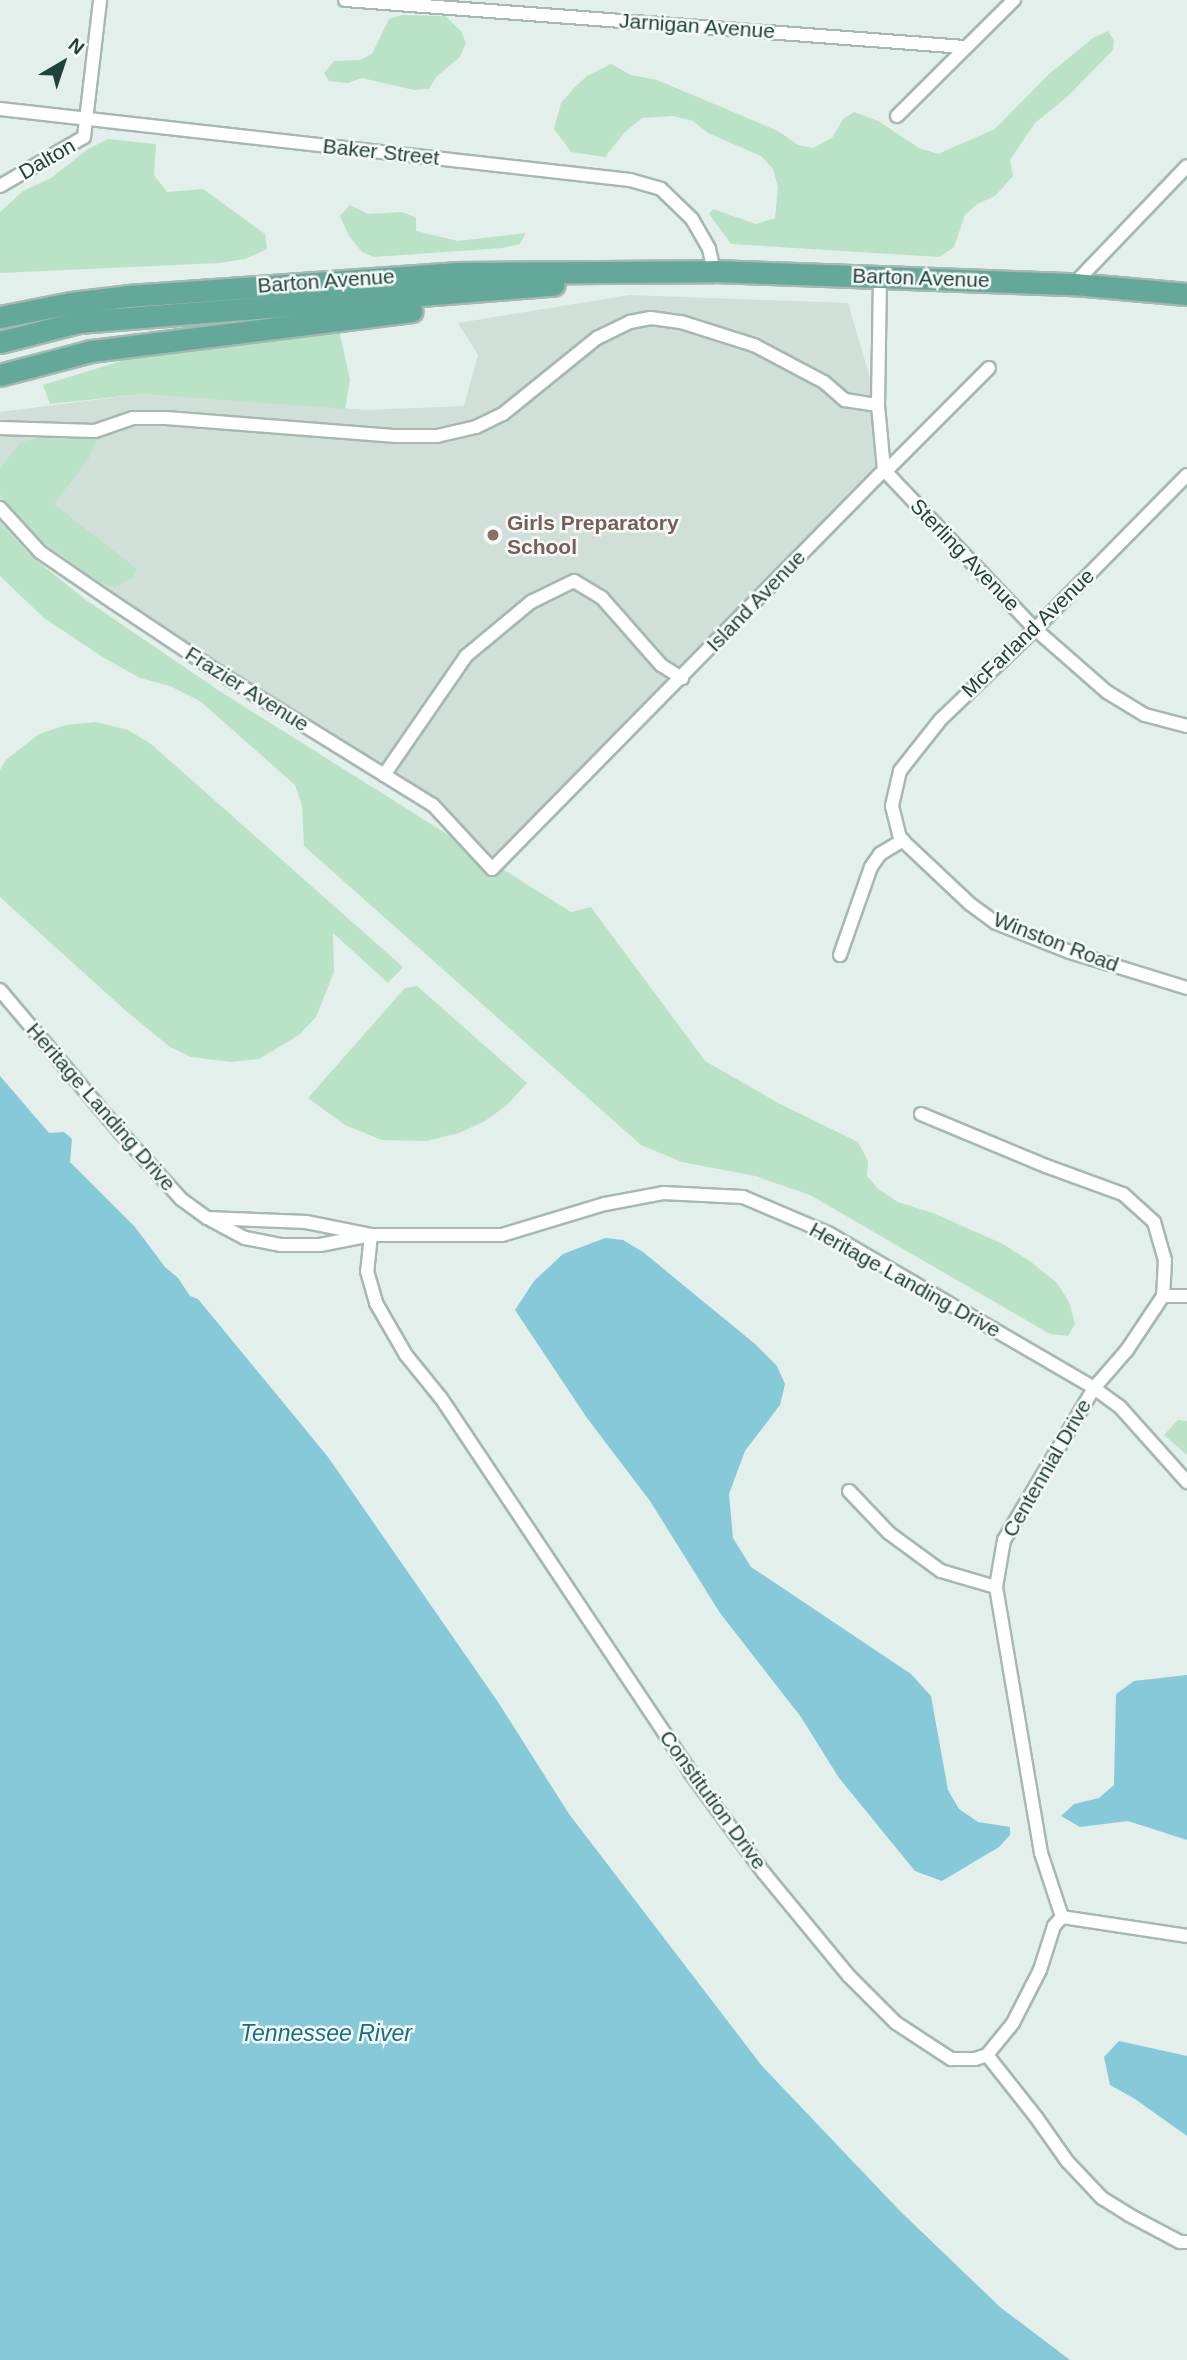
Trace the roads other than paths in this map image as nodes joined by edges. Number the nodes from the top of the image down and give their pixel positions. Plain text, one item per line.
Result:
1 (100, 0) edge
2 (345, 0) edge
3 (1014, 0) edge
4 (964, 47) junction
5 (0, 109) edge
6 (897, 116) dead end
7 (88, 119) junction
8 (1187, 166) edge
9 (0, 186) edge
10 (713, 271) junction
11 (655, 272) junction
12 (880, 277) junction
13 (567, 284) junction
14 (1074, 284) junction
15 (1187, 294) edge
16 (0, 317) edge
17 (0, 342) edge
18 (989, 368) dead end
19 (0, 375) edge
20 (878, 405) junction
21 (0, 428) edge
22 (885, 471) junction
23 (1186, 477) edge
24 (0, 508) edge
25 (1035, 629) junction
26 (682, 678) junction
27 (1187, 726) edge
28 (384, 775) junction
29 (892, 806) joint
30 (903, 840) junction
31 (492, 869) joint
32 (841, 955) dead end
33 (1187, 988) edge
34 (0, 990) edge
35 (921, 1114) dead end
36 (207, 1218) junction
37 (371, 1235) junction
38 (1163, 1296) junction
39 (1187, 1296) edge
40 (1094, 1388) junction
41 (1187, 1482) edge
42 (849, 1491) dead end
43 (996, 1587) junction
44 (1062, 1917) junction
45 (1187, 1936) edge
46 (987, 2055) junction
47 (1187, 2242) edge

1 - 7 street, Dalton
2 - 4 street, Jarnigan Avenue
3 - 4 street
4 - 6 street
5 - 7 street, Baker Street
7 - 9 street, Dalton
7 - 10 street, Baker Street
8 - 14 street
10 - 11 main road, Barton Avenue
10 - 12 main road, Barton Avenue
11 - 13 main road, Barton Avenue
11 - 16 main road, Barton Avenue
12 - 14 main road, Barton Avenue
12 - 20 street
13 - 17 main road, Barton Avenue
13 - 19 main road
14 - 15 main road, Barton Avenue
18 - 22 street, Island Avenue
20 - 21 street
20 - 22 street
22 - 25 street, Sterling Avenue
22 - 26 street, Island Avenue
23 - 25 street, McFarland Avenue
24 - 28 street, Frazier Avenue
25 - 27 street, Sterling Avenue
25 - 29 street, McFarland Avenue
26 - 28 street
26 - 31 street, Island Avenue
28 - 31 street, Frazier Avenue
29 - 30 street, Winston Road
30 - 32 street
30 - 33 street, Winston Road
34 - 36 street, Heritage Landing Drive
35 - 38 street
36 - 37 street, Heritage Landing Drive
36 - 37 street, Heritage Landing Drive
37 - 40 street, Heritage Landing Drive
37 - 46 street, Constitution Drive
38 - 39 street
38 - 40 street, Centennial Drive
40 - 41 street, Heritage Landing Drive
40 - 43 street, Centennial Drive
42 - 43 street
43 - 44 street, Centennial Drive
44 - 45 street
44 - 46 street
46 - 47 street

